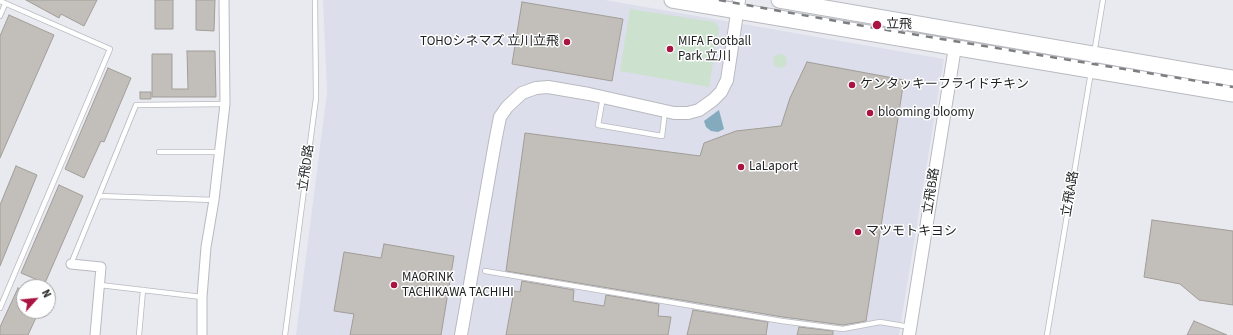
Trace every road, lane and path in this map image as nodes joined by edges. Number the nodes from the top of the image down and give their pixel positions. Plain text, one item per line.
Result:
1 (224, 0) edge
2 (315, 0) edge
3 (672, 0) edge
4 (779, 0) edge
5 (1103, 0) edge
6 (0, 1) edge
7 (5, 4) junction
8 (739, 6) edge
9 (0, 16) edge
10 (955, 47) junction
11 (1095, 54) junction
12 (1092, 71) junction
13 (1233, 78) edge
14 (1233, 94) edge
15 (603, 97) junction
16 (225, 104) junction
17 (665, 111) junction
18 (159, 152) dead end
19 (220, 152) junction
20 (98, 196) junction
21 (214, 200) junction
22 (71, 264) joint
23 (485, 271) dead end
24 (100, 286) junction
25 (143, 290) junction
26 (202, 297) junction
27 (0, 308) edge
28 (910, 331) edge
29 (95, 335) edge
30 (139, 335) edge
31 (202, 335) edge
32 (285, 335) edge
33 (461, 335) edge
34 (1047, 335) edge

1 - 16 street
2 - 32 lane, 立飛D路
3 - 8 main road
4 - 11 main road
5 - 11 lane, 立飛A路
6 - 7 lane
7 - 9 lane
7 - 27 lane
8 - 10 main road
8 - 17 street
10 - 12 main road
10 - 28 street, 立飛B路
11 - 12 lane, 立飛A路
11 - 13 main road
12 - 14 main road
12 - 34 lane, 立飛A路
15 - 17 street
15 - 17 lane
15 - 33 street
16 - 19 street
16 - 20 lane
18 - 19 lane
19 - 21 street
20 - 21 lane
20 - 22 lane
21 - 26 street
22 - 24 street
23 - 28 lane
24 - 25 lane
24 - 29 street
25 - 26 lane
25 - 30 lane
26 - 31 street

